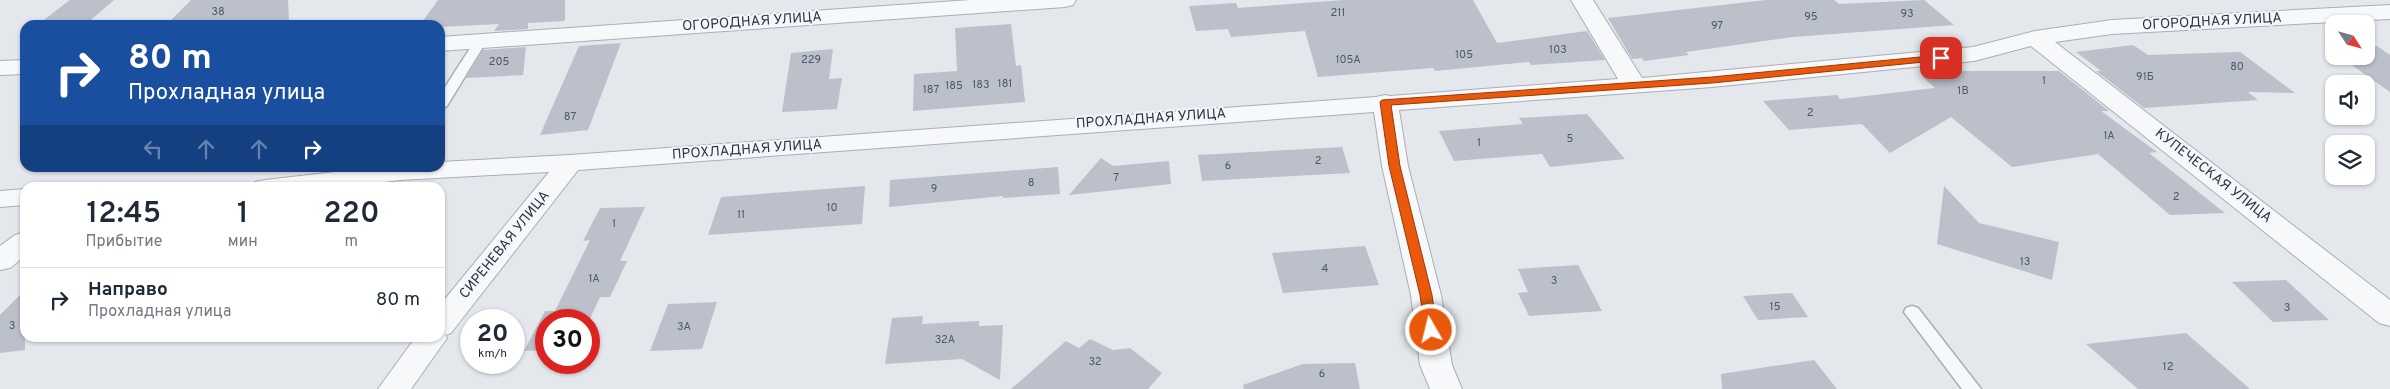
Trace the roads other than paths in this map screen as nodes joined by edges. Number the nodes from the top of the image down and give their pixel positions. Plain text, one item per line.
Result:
1 (1065, 0) edge
2 (1582, 0) edge
3 (797, 10) edge
4 (2390, 12) edge
5 (2035, 38) junction
6 (480, 42) junction
7 (445, 44) edge
8 (20, 67) edge
9 (0, 68) edge
10 (1634, 85) junction
11 (445, 98) edge
12 (1385, 102) junction
13 (570, 163) junction
14 (445, 168) edge
15 (386, 172) edge
16 (310, 182) edge
17 (20, 197) edge
18 (0, 199) edge
19 (20, 245) edge
20 (0, 261) edge
21 (1912, 312) dead end
22 (2390, 316) edge
23 (445, 320) edge
24 (428, 342) edge
25 (394, 389) edge
26 (1446, 389) edge
27 (1972, 389) edge

1 - 3 street, ОГОРОДНАЯ УЛИЦА
2 - 10 street
3 - 6 street, ОГОРОДНАЯ УЛИЦА
4 - 5 street, ОГОРОДНАЯ УЛИЦА
5 - 10 street, ПРОХЛАДНАЯ УЛИЦА
5 - 22 street, КУПЕЧЕСКАЯ УЛИЦА
6 - 7 street, ОГОРОДНАЯ УЛИЦА
6 - 11 lane
8 - 9 street
10 - 12 street, ПРОХЛАДНАЯ УЛИЦА
12 - 13 street, ПРОХЛАДНАЯ УЛИЦА
12 - 26 street
13 - 14 street, ПРОХЛАДНАЯ УЛИЦА
13 - 23 street, СИРЕНЕВАЯ УЛИЦА
15 - 16 street, ПРОХЛАДНАЯ УЛИЦА
17 - 18 street
19 - 20 street
21 - 27 lane
24 - 25 street

